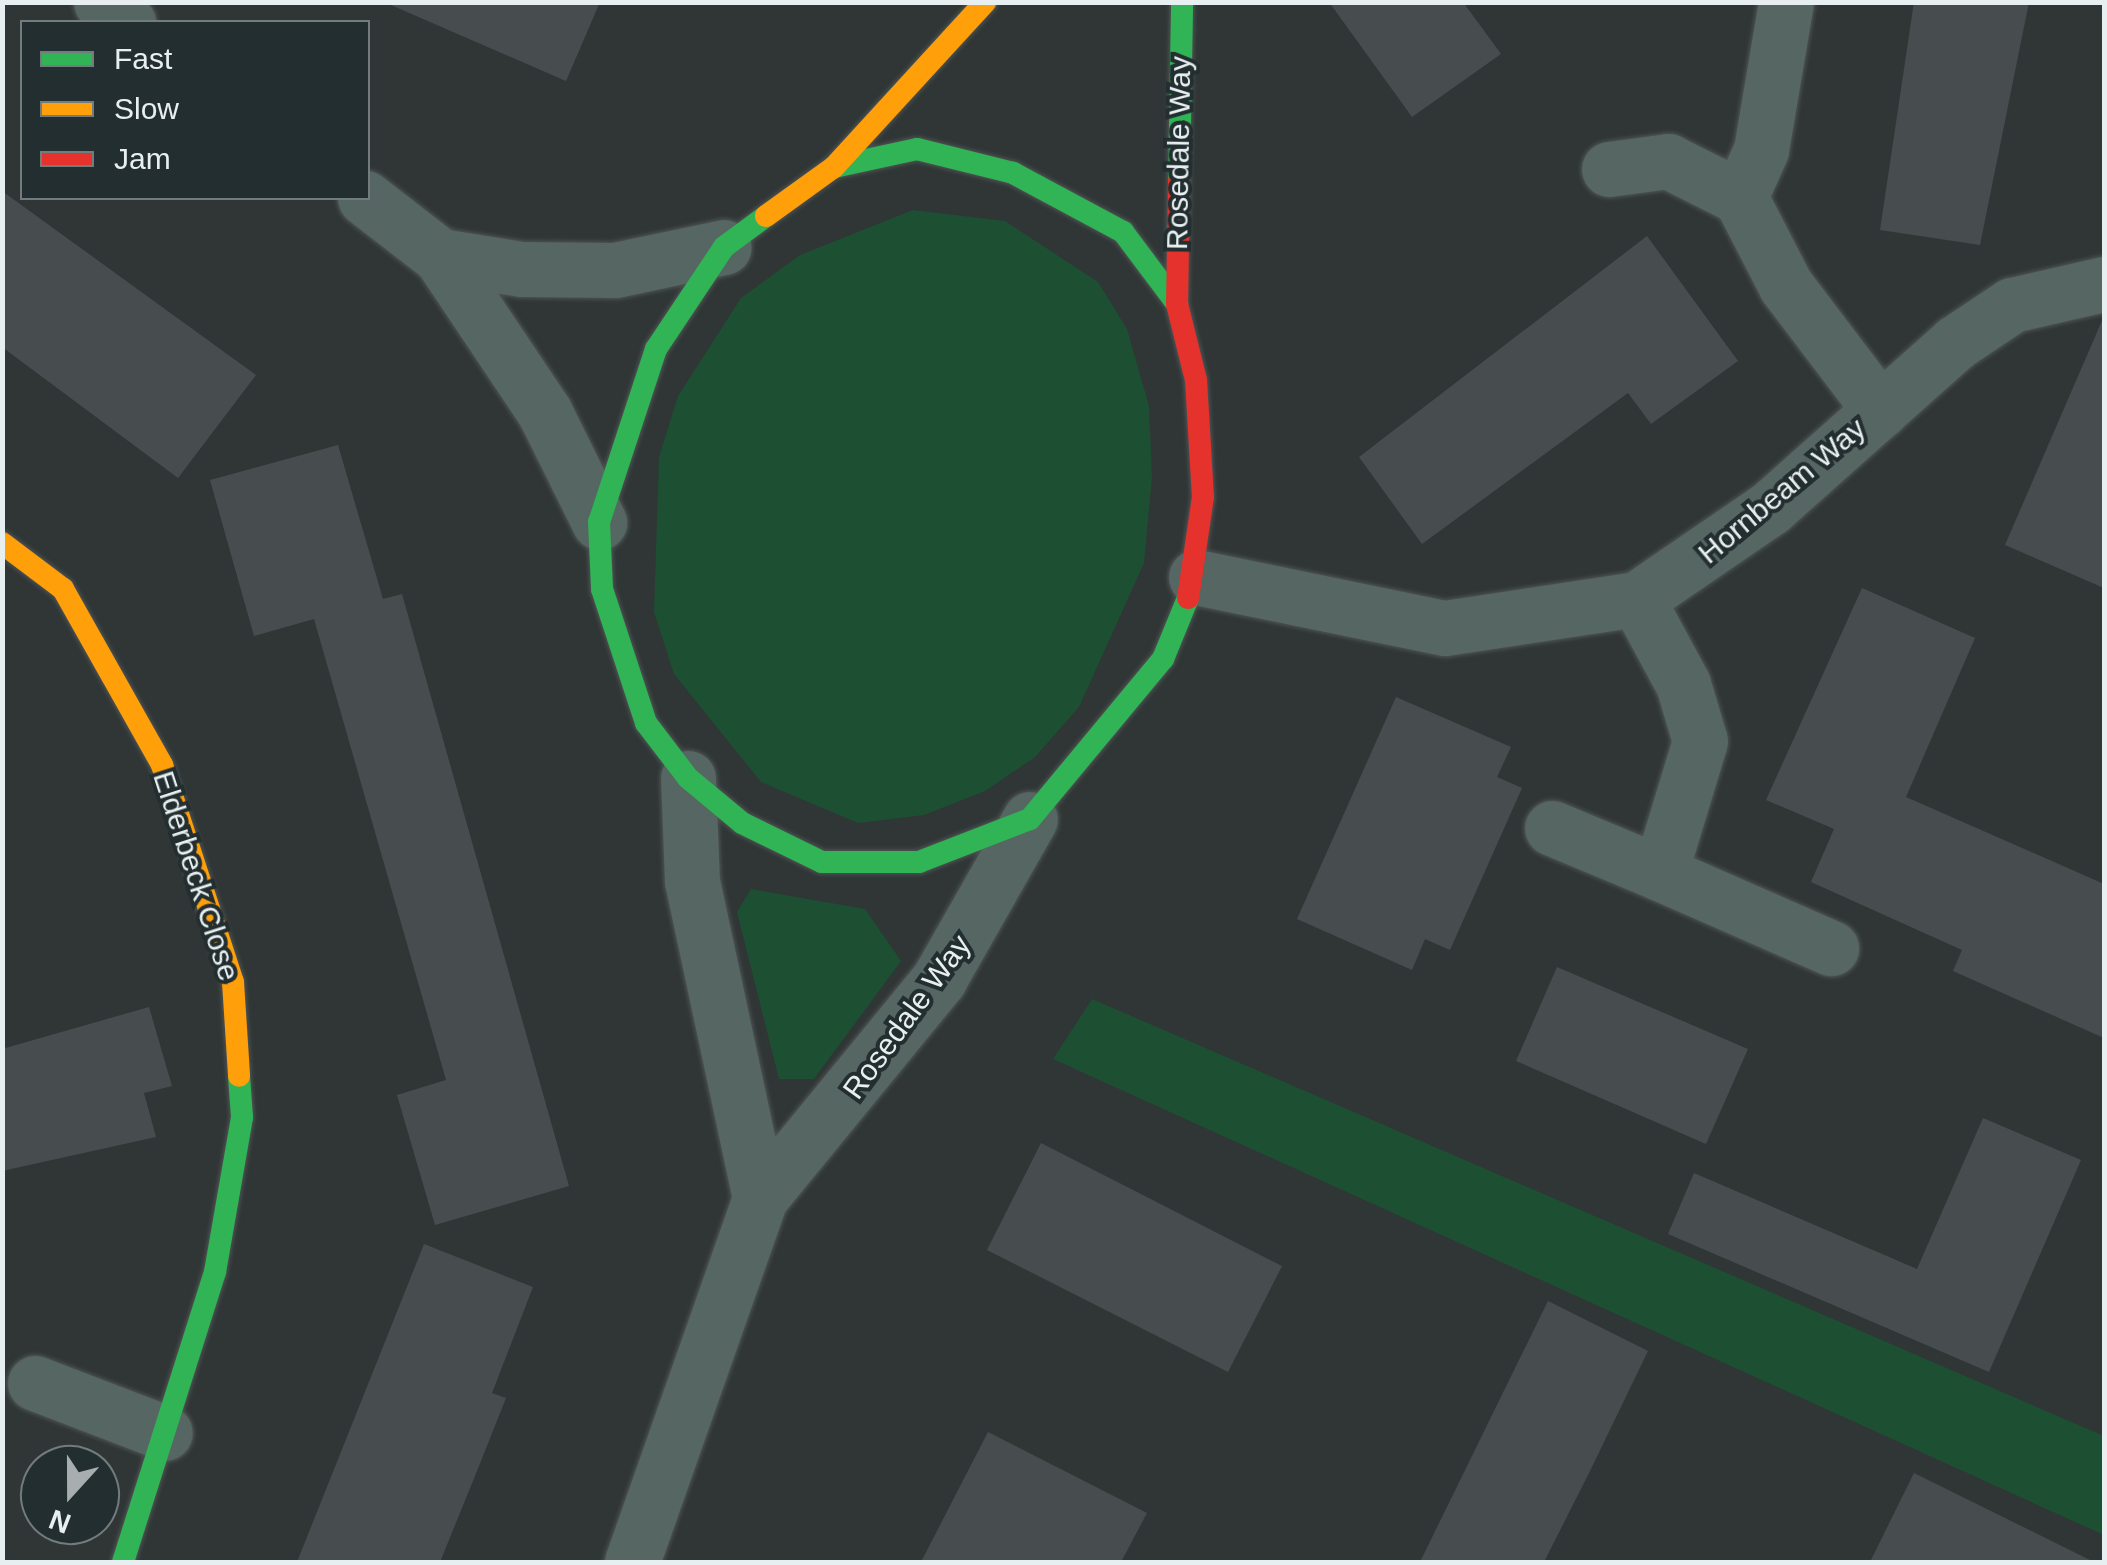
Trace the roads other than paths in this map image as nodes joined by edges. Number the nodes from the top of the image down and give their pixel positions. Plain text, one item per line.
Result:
1 (100, 2) edge
2 (985, 2) edge
3 (1182, 2) edge
4 (1786, 2) edge
5 (125, 20) edge
6 (834, 167) junction
7 (1610, 169) dead end
8 (1740, 197) junction
9 (368, 200) edge
10 (724, 247) junction
11 (440, 256) junction
12 (2104, 284) edge
13 (1177, 304) junction
14 (1880, 410) junction
15 (598, 522) junction
16 (2, 543) edge
17 (1196, 577) junction
18 (1637, 599) junction
19 (688, 778) junction
20 (1030, 819) junction
21 (1552, 828) dead end
22 (1660, 872) junction
23 (1831, 948) dead end
24 (760, 1198) junction
25 (35, 1383) dead end
26 (166, 1433) junction
27 (123, 1562) edge
28 (632, 1562) edge

1 - 5 street
2 - 6 street, Rosedale Way
3 - 13 street, Rosedale Way
4 - 8 street
6 - 10 street, Rosedale Way
6 - 13 street, Rosedale Way
7 - 8 street
8 - 14 street
9 - 11 street, Rosedale Way
10 - 11 street, Rosedale Way
10 - 15 street, Rosedale Way
11 - 15 street, Rosedale Way
12 - 14 street, Hornbeam Way
13 - 17 street, Rosedale Way
14 - 18 street, Hornbeam Way
15 - 19 street, Rosedale Way
16 - 26 street, Elderbeck Close
17 - 18 street, Hornbeam Way
17 - 20 street, Rosedale Way
18 - 22 street
19 - 20 street, Rosedale Way
19 - 24 street
20 - 24 street, Rosedale Way
21 - 22 street
22 - 23 street
24 - 28 street, Rosedale Way
25 - 26 street
26 - 27 street, Elderbeck Close

